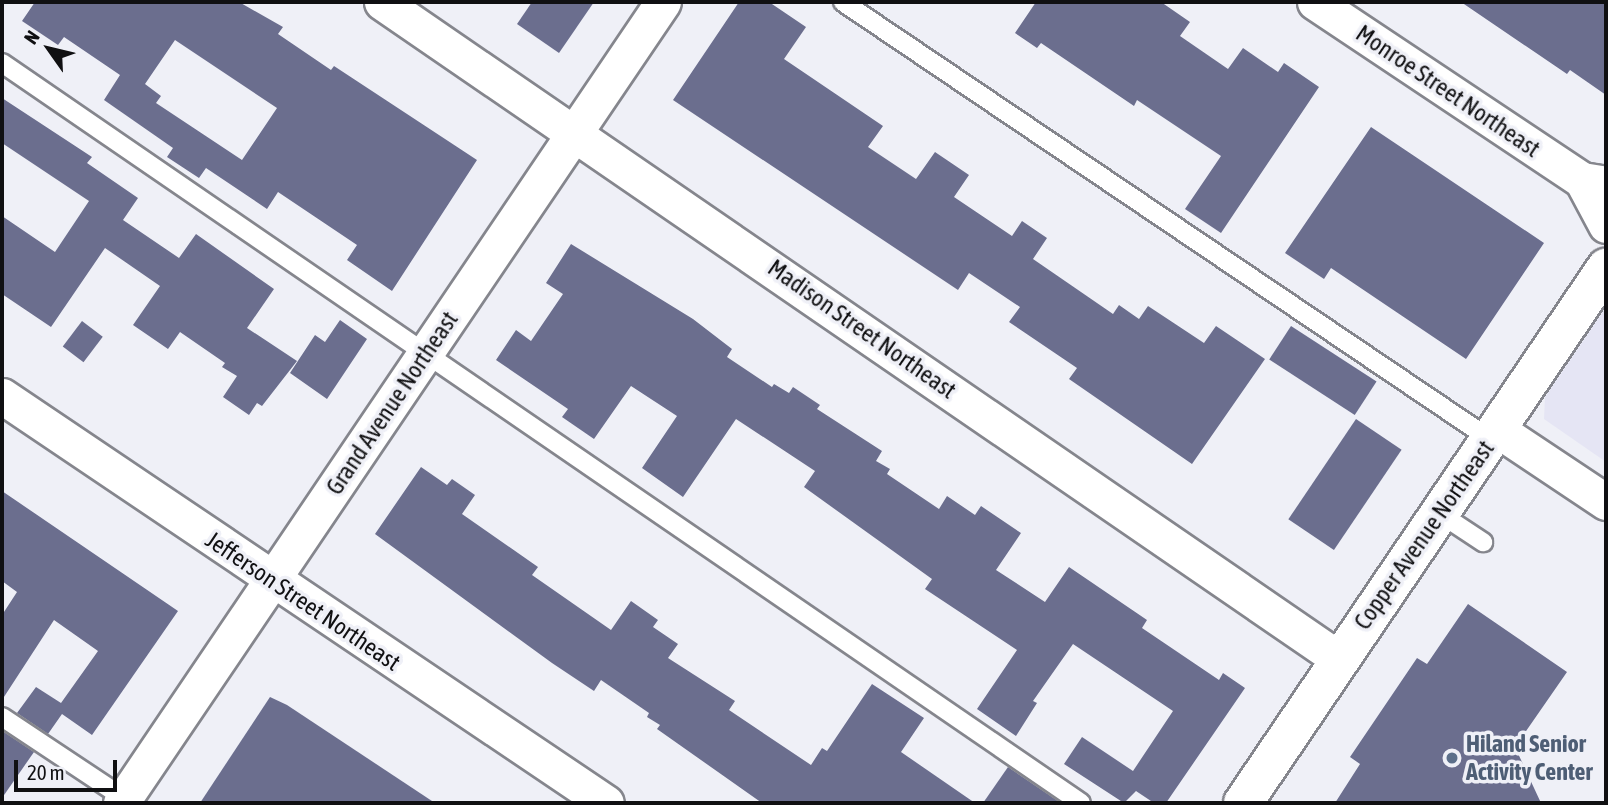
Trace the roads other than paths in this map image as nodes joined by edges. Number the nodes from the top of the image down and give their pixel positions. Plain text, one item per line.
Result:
1 (382, 2) edge
2 (663, 2) edge
3 (843, 2) edge
4 (1315, 2) edge
5 (2, 63) edge
6 (576, 131) junction
7 (1594, 182) edge
8 (1606, 225) edge
9 (1606, 268) edge
10 (426, 354) junction
11 (2, 396) edge
12 (1494, 435) junction
13 (1606, 502) edge
14 (1439, 513) junction
15 (1483, 542) dead end
16 (272, 580) junction
17 (1339, 659) junction
18 (2, 717) edge
19 (125, 802) edge
20 (606, 803) edge
21 (1081, 803) edge
22 (1243, 803) edge

1 - 6 street, Madison Street Northeast
2 - 6 street, Grand Avenue Northeast
3 - 12 lane
4 - 7 street, Monroe Street Northeast
5 - 10 lane
6 - 10 street, Grand Avenue Northeast
6 - 17 street, Madison Street Northeast
7 - 8 street, Monroe Street Northeast
9 - 12 street, Copper Avenue Northeast
10 - 16 street, Grand Avenue Northeast
10 - 21 lane
11 - 16 street, Jefferson Street Northeast
12 - 13 street
12 - 14 street, Copper Avenue Northeast
14 - 15 lane
14 - 17 street, Copper Avenue Northeast
16 - 19 street, Grand Avenue Northeast
16 - 20 street, Jefferson Street Northeast
17 - 22 street, Copper Avenue Northeast
18 - 19 lane

